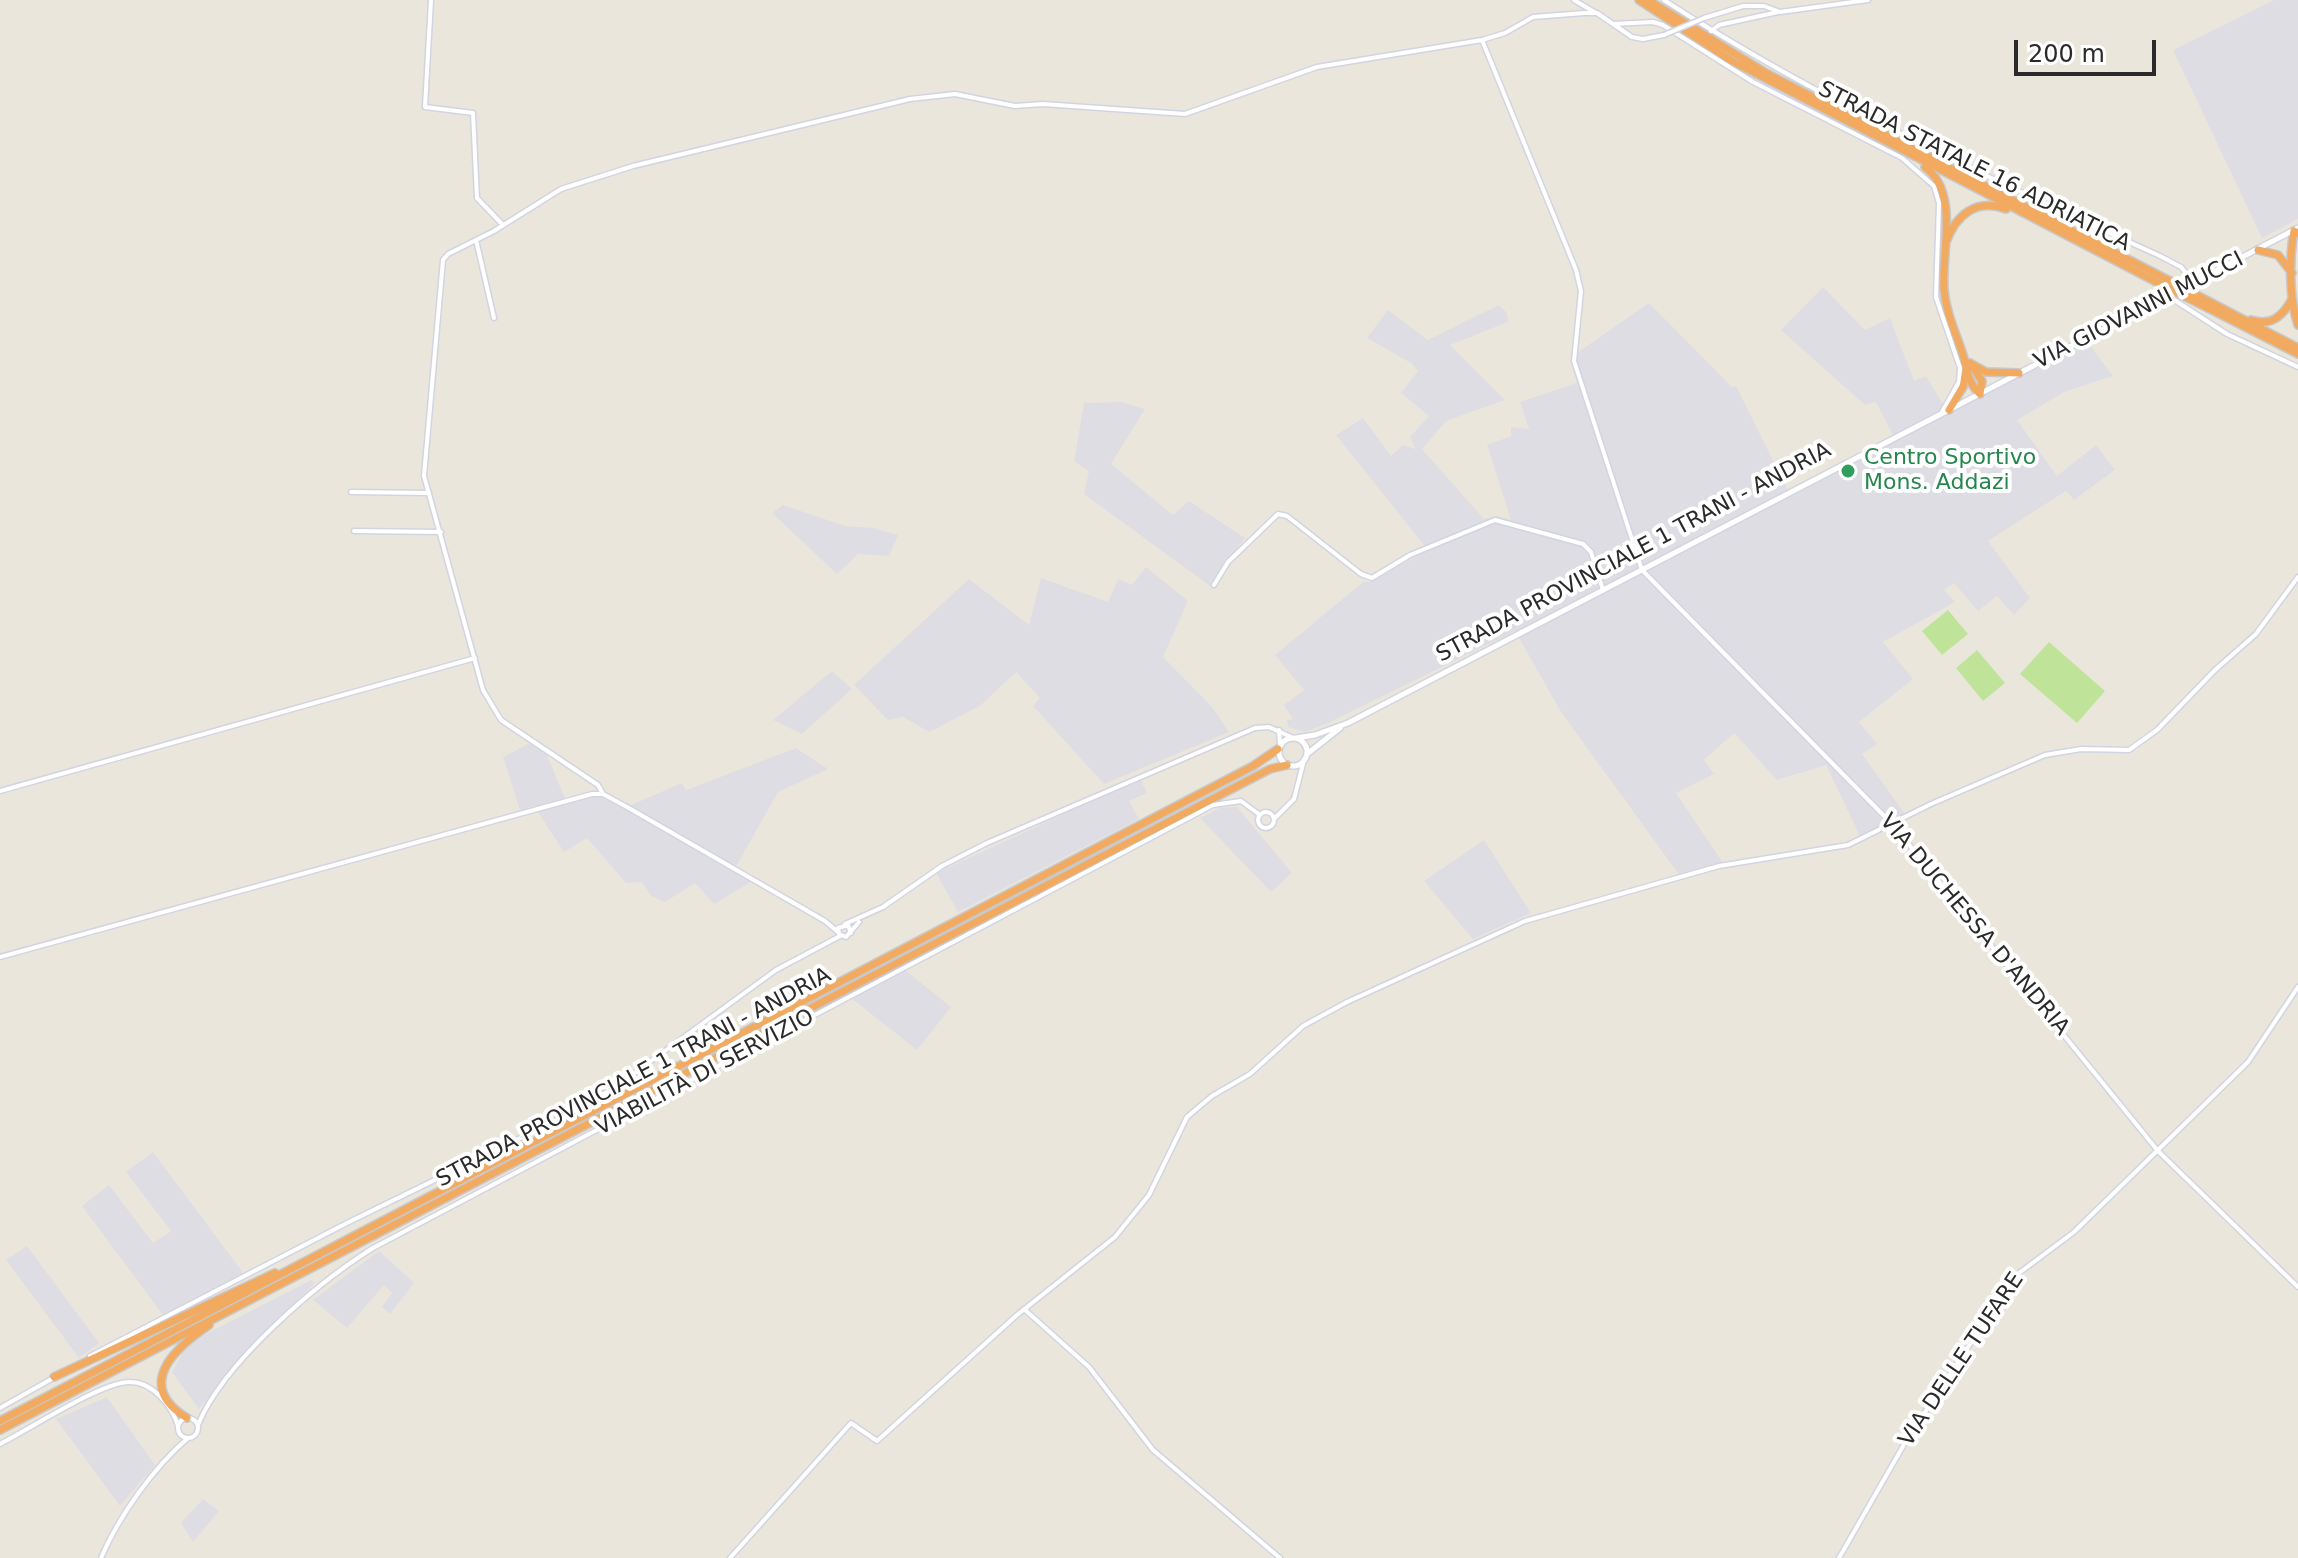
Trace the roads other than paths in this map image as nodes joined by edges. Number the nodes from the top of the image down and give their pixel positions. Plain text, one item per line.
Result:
1 (431, 0) edge
2 (1574, 0) edge
3 (1639, 0) edge
4 (1648, 0) edge
5 (1664, 0) edge
6 (1868, 0) edge
7 (1780, 12) junction
8 (1597, 13) junction
9 (1611, 24) junction
10 (1711, 31) junction
11 (1482, 40) junction
12 (1896, 147) junction
13 (503, 225) junction
14 (2297, 231) edge
15 (2071, 237) junction
16 (476, 240) junction
17 (1944, 248) junction
18 (2258, 250) junction
19 (2295, 275) edge
20 (2194, 282) junction
21 (2169, 285) junction
22 (2168, 296) junction
23 (2293, 297) junction
24 (2209, 305) junction
25 (494, 318) dead end
26 (2298, 325) edge
27 (2298, 348) edge
28 (2298, 354) edge
29 (1968, 366) junction
30 (2298, 367) edge
31 (2019, 373) junction
32 (1980, 394) junction
33 (1949, 410) junction
34 (1941, 414) junction
35 (351, 492) dead end
36 (429, 493) junction
37 (354, 531) dead end
38 (441, 532) junction
39 (1642, 570) junction
40 (2298, 577) edge
41 (1214, 585) dead end
42 (1603, 590) junction
43 (475, 658) junction
44 (1348, 723) junction
45 (1279, 730) junction
46 (1293, 738) junction
47 (1279, 747) junction
48 (1305, 758) junction
49 (1287, 765) junction
50 (0, 791) edge
51 (603, 794) junction
52 (1260, 815) junction
53 (1274, 819) junction
54 (1893, 825) junction
55 (861, 920) junction
56 (825, 921) junction
57 (843, 925) junction
58 (851, 933) junction
59 (839, 934) junction
60 (0, 957) edge
61 (2298, 987) edge
62 (2158, 1151) junction
63 (318, 1255) junction
64 (2298, 1287) edge
65 (238, 1305) junction
66 (1024, 1309) junction
67 (54, 1377) junction
68 (0, 1408) edge
69 (187, 1418) junction
70 (0, 1421) edge
71 (198, 1425) junction
72 (178, 1426) junction
73 (0, 1430) edge
74 (179, 1434) junction
75 (188, 1438) junction
76 (0, 1444) edge
77 (174, 1450) junction
78 (101, 1558) edge
79 (730, 1558) edge
80 (1280, 1558) edge
81 (1839, 1558) edge

1 - 13 street
2 - 8 street
3 - 12 highway, STRADA STATALE 16 ADRIATICA
4 - 21 highway, STRADA STATALE 16 ADRIATICA
5 - 10 street
6 - 7 street
7 - 9 street, bridge
7 - 10 street
8 - 9 street
8 - 11 street
9 - 34 street
10 - 20 street
11 - 13 street
11 - 39 street
12 - 15 highway, STRADA STATALE 16 ADRIATICA
12 - 17 highway
13 - 16 street
14 - 18 main road, VIA GIOVANNI MUCCI
14 - 19 highway
15 - 17 highway
15 - 21 highway, STRADA STATALE 16 ADRIATICA
16 - 25 street
16 - 36 street
17 - 29 highway
18 - 19 highway
18 - 20 main road, VIA GIOVANNI MUCCI
19 - 23 highway
20 - 22 main road, VIA GIOVANNI MUCCI
21 - 24 highway, STRADA STATALE 16 ADRIATICA, bridge
22 - 30 street
22 - 31 main road, VIA GIOVANNI MUCCI
23 - 24 highway
23 - 26 highway
24 - 27 highway, STRADA STATALE 16 ADRIATICA
24 - 28 highway, STRADA STATALE 16 ADRIATICA
29 - 31 highway
29 - 32 highway
29 - 33 highway
31 - 32 main road, VIA GIOVANNI MUCCI
32 - 33 main road, STRADA PROVINCIALE 1 TRANI - ANDRIA
33 - 34 main road, STRADA PROVINCIALE 1 TRANI - ANDRIA
34 - 39 main road, STRADA PROVINCIALE 1 TRANI - ANDRIA
35 - 36 street
36 - 38 street
37 - 38 street
38 - 43 street
39 - 42 main road, STRADA PROVINCIALE 1 TRANI - ANDRIA
39 - 54 street, VIA DUCHESSA D'ANDRIA
40 - 54 street
41 - 42 street
42 - 44 main road, STRADA PROVINCIALE 1 TRANI - ANDRIA
43 - 50 street
43 - 51 street
44 - 46 main road, STRADA PROVINCIALE 1 TRANI - ANDRIA
44 - 48 main road, STRADA PROVINCIALE 1 TRANI - ANDRIA
45 - 46 street
45 - 47 street
45 - 55 street
46 - 47 main road, STRADA PROVINCIALE 1 TRANI - ANDRIA
46 - 48 main road
47 - 49 main road
47 - 63 highway, STRADA PROVINCIALE 1 TRANI - ANDRIA
48 - 49 main road, STRADA PROVINCIALE 1 TRANI - ANDRIA
48 - 53 street
49 - 65 highway, STRADA PROVINCIALE 1 TRANI - ANDRIA
51 - 56 street
51 - 60 street
52 - 53 street
52 - 53 street
52 - 71 street, VIABILITÀ DI SERVIZIO
54 - 62 street, VIA DUCHESSA D'ANDRIA
54 - 66 street
55 - 57 street
55 - 58 street
56 - 57 street
56 - 59 street
57 - 58 street
57 - 59 street
58 - 59 street
59 - 67 street
61 - 62 street
62 - 64 street, VIA DUCHESSA D'ANDRIA
62 - 81 street, VIA DELLE TUFARE
63 - 67 highway
63 - 70 highway, STRADA PROVINCIALE 1 TRANI - ANDRIA
65 - 69 highway
65 - 73 highway, STRADA PROVINCIALE 1 TRANI - ANDRIA
66 - 79 street
66 - 80 street
67 - 68 street
69 - 71 street
69 - 72 street
71 - 75 street
72 - 74 street
72 - 76 street
74 - 75 street
74 - 77 street
75 - 77 street
77 - 78 street

